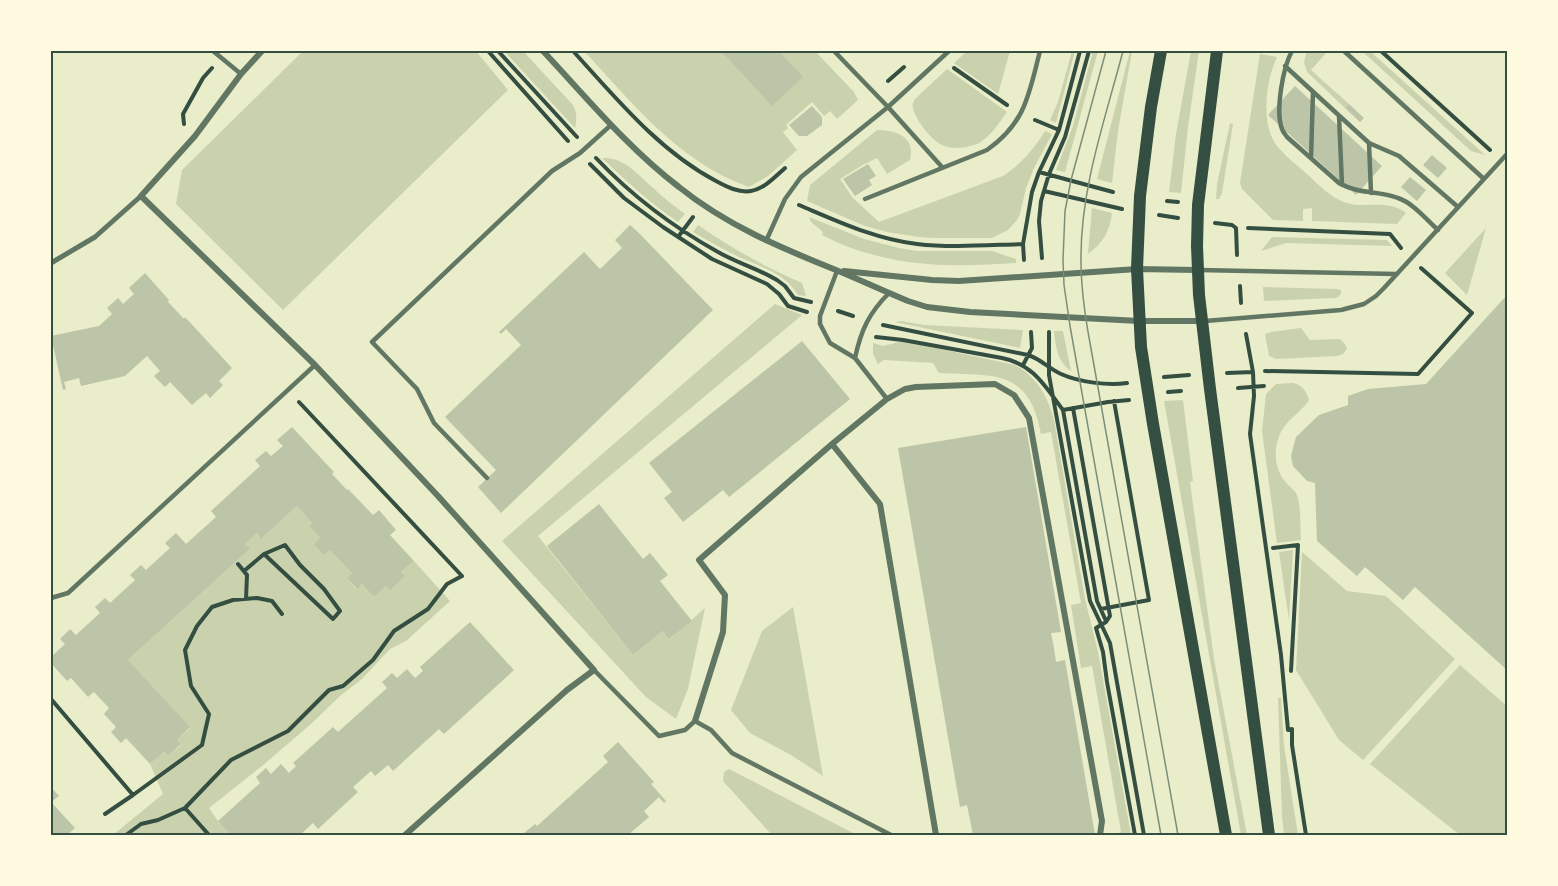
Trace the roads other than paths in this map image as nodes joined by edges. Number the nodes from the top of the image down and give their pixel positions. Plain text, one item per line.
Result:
1 (262, 51) edge
2 (543, 51) edge
3 (834, 51) edge
4 (949, 51) edge
5 (1040, 51) edge
6 (1161, 51) edge
7 (1217, 51) edge
8 (1292, 51) edge
9 (1344, 51) edge
10 (216, 52) edge
11 (1285, 66) junction
12 (241, 74) junction
13 (1313, 92) junction
14 (888, 107) junction
15 (1339, 116) junction
16 (611, 125) junction
17 (1369, 143) junction
18 (1507, 154) edge
19 (1311, 158) junction
20 (942, 167) junction
21 (1484, 179) junction
22 (1342, 185) junction
23 (1371, 193) junction
24 (141, 196) junction
25 (865, 199) dead end
26 (1458, 207) junction
27 (1438, 230) junction
28 (766, 241) junction
29 (51, 263) edge
30 (1137, 269) junction
31 (1197, 270) junction
32 (837, 271) junction
33 (1397, 274) junction
34 (889, 293) junction
35 (1139, 321) junction
36 (1202, 321) junction
37 (855, 358) junction
38 (315, 365) junction
39 (887, 399) junction
40 (832, 444) junction
41 (487, 478) dead end
42 (51, 598) edge
43 (594, 670) junction
44 (695, 722) junction
45 (405, 835) edge
46 (891, 835) edge
47 (936, 835) edge
48 (1100, 835) edge
49 (1226, 835) edge
50 (1269, 835) edge

1 - 12 street
2 - 16 street
3 - 14 lane
4 - 14 lane
5 - 20 lane
6 - 30 main road
7 - 31 main road
8 - 11 lane
9 - 21 lane
10 - 12 lane
11 - 13 lane
11 - 19 lane
12 - 24 street
13 - 15 lane
13 - 19 lane
14 - 20 lane
14 - 28 lane
15 - 17 lane
15 - 22 lane
16 - 28 street
16 - 41 lane
17 - 23 lane
17 - 26 lane
18 - 21 lane
19 - 22 lane
20 - 25 lane
21 - 26 lane
22 - 23 lane
23 - 27 lane
24 - 29 street
24 - 38 street
26 - 27 lane
27 - 33 lane
28 - 32 street
30 - 31 street
30 - 32 street
30 - 35 main road
31 - 33 lane
31 - 36 main road
32 - 34 street
32 - 37 lane
33 - 36 lane
34 - 35 street
34 - 37 lane
35 - 36 street
35 - 49 main road
36 - 50 main road
37 - 39 lane
38 - 42 lane
38 - 43 street
39 - 40 street
39 - 48 street
40 - 44 street
40 - 47 street
43 - 44 lane
43 - 45 street
44 - 46 lane

